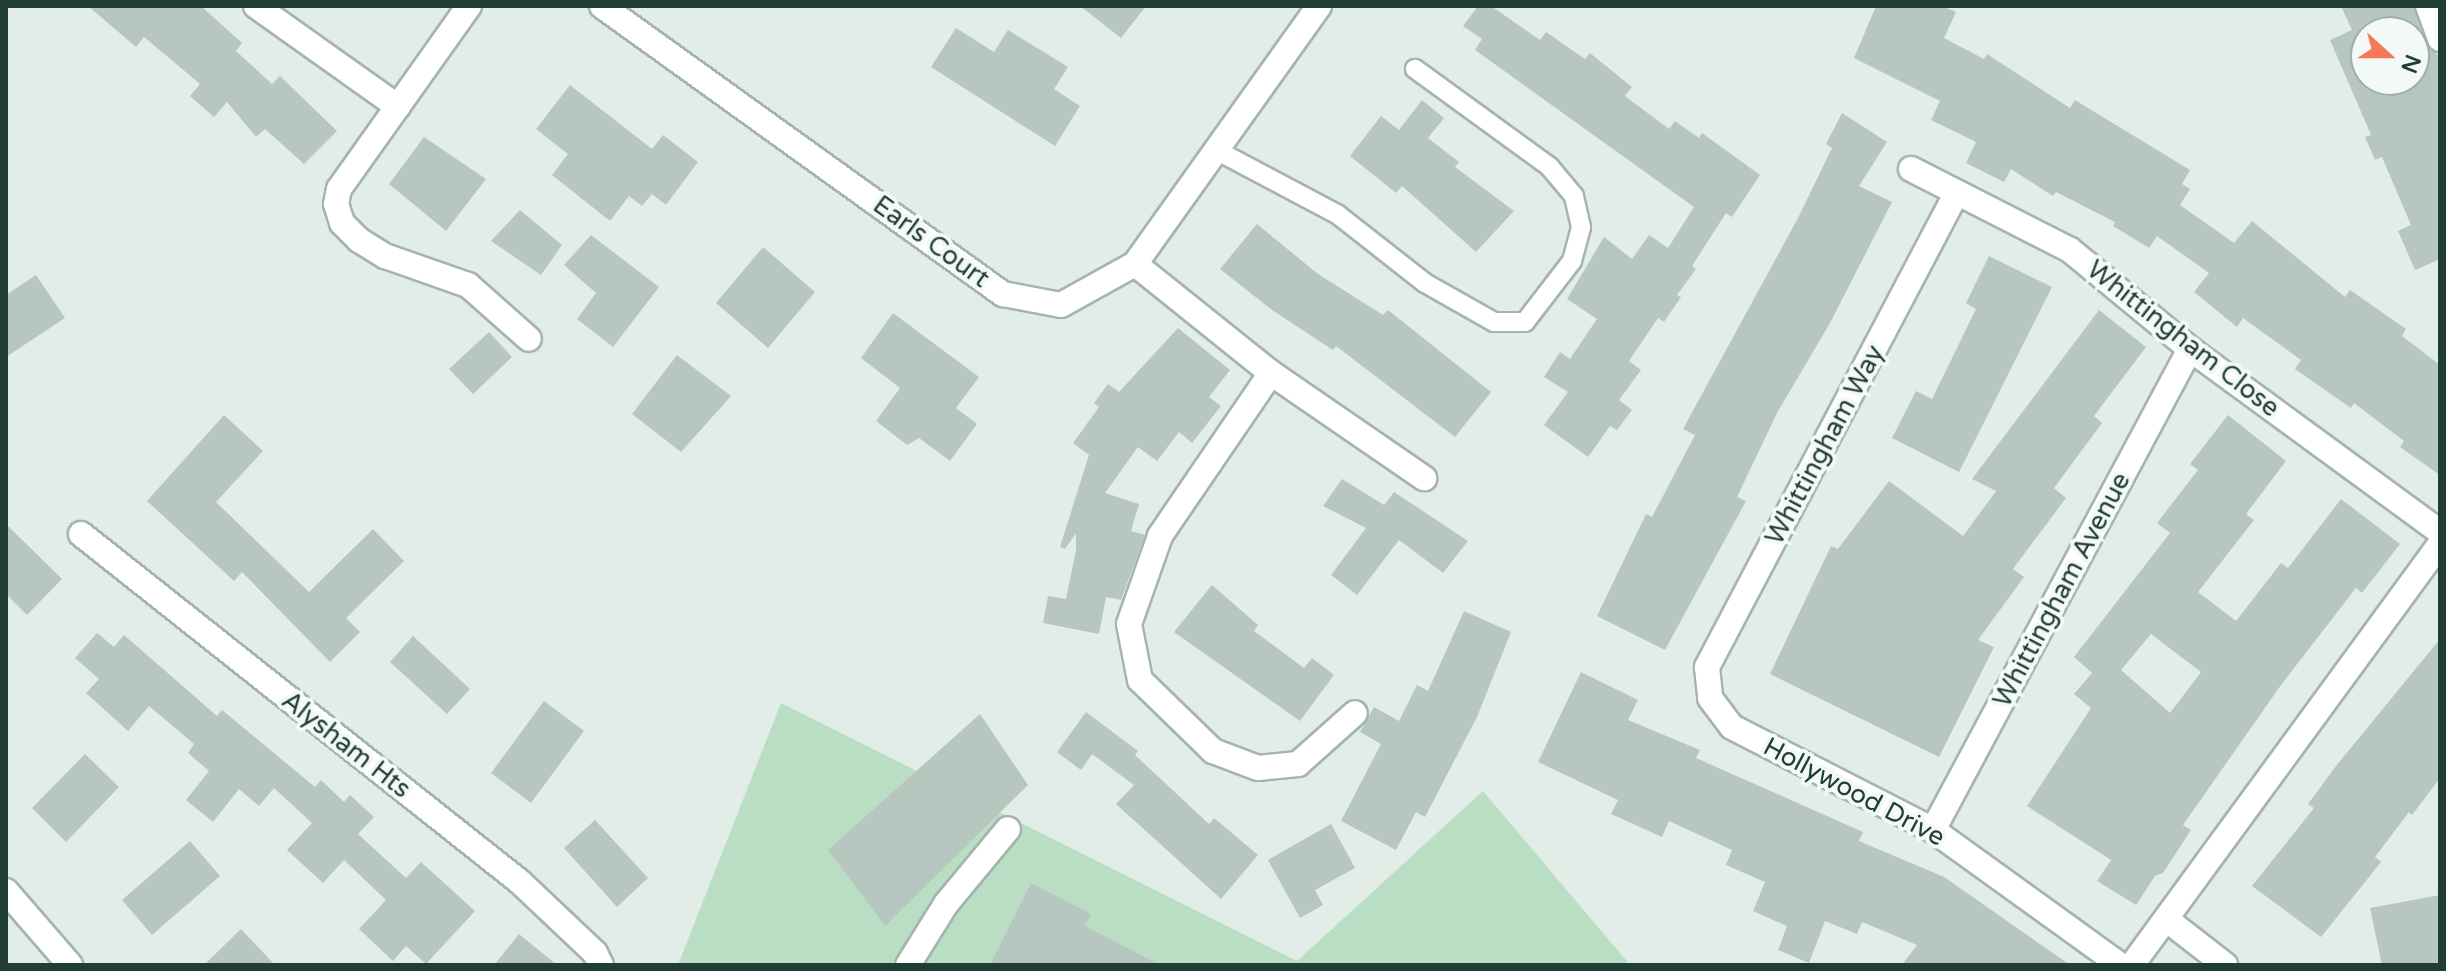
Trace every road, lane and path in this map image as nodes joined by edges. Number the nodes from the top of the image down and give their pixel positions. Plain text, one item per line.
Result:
1 (256, 6) edge
2 (469, 6) edge
3 (602, 6) edge
4 (1319, 6) edge
5 (2428, 6) edge
6 (2440, 39) edge
7 (1415, 69) dead end
8 (398, 107) junction
9 (1214, 149) junction
10 (1911, 169) dead end
11 (1956, 194) junction
12 (1135, 264) junction
13 (529, 339) dead end
14 (2190, 349) junction
15 (1271, 373) junction
16 (1424, 478) dead end
17 (2440, 532) edge
18 (81, 534) dead end
19 (2440, 544) edge
20 (1710, 698) joint
21 (1355, 713) dead end
22 (1008, 829) dead end
23 (1933, 830) junction
24 (6, 891) edge
25 (2166, 919) junction
26 (70, 965) edge
27 (601, 965) edge
28 (908, 965) edge
29 (2120, 965) edge
30 (2132, 965) edge
31 (2225, 965) edge

1 - 8 street
2 - 8 street
3 - 12 street, Earls Court
4 - 9 street, Earls Court
5 - 6 street
7 - 9 lane
8 - 13 street
9 - 12 street, Earls Court
10 - 11 street, Whittingham Close
11 - 14 street, Whittingham Close
11 - 20 street, Whittingham Way
12 - 15 street
14 - 17 street, Whittingham Close
14 - 23 street, Whittingham Avenue
15 - 16 street
15 - 21 street
18 - 27 street, Alysham Hts
19 - 25 street
20 - 23 street, Hollywood Drive
22 - 28 street
23 - 29 street, Hollywood Drive
24 - 26 street
25 - 30 street
25 - 31 street

